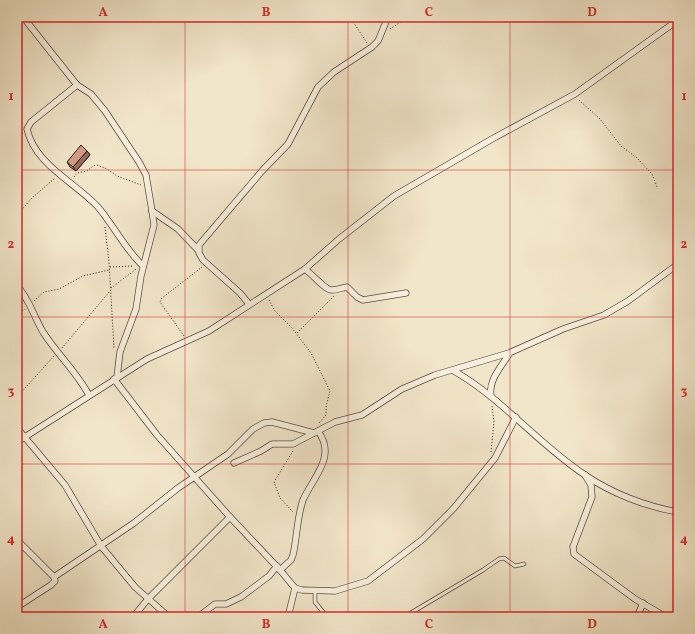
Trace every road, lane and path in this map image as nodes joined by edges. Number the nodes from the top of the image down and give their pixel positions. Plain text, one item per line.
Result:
1 (23, 17) edge
2 (350, 17) edge
3 (388, 17) edge
4 (408, 17) edge
5 (678, 20) edge
6 (380, 34) junction
7 (370, 49) junction
8 (77, 85) junction
9 (575, 94) junction
10 (59, 173) junction
11 (70, 182) junction
12 (657, 187) dead end
13 (148, 188) junction
14 (152, 211) junction
15 (17, 215) edge
16 (106, 219) junction
17 (198, 250) junction
18 (203, 260) junction
19 (678, 264) edge
20 (143, 266) junction
21 (110, 267) junction
22 (305, 269) junction
23 (110, 270) junction
24 (17, 286) edge
25 (110, 289) junction
26 (338, 289) junction
27 (406, 293) dead end
28 (266, 294) junction
29 (249, 304) junction
30 (29, 306) junction
31 (17, 314) edge
32 (296, 334) junction
33 (188, 342) junction
34 (59, 351) junction
35 (509, 354) junction
36 (118, 363) junction
37 (454, 371) junction
38 (115, 378) junction
39 (89, 395) junction
40 (491, 396) junction
41 (17, 397) edge
42 (516, 417) junction
43 (17, 428) edge
44 (316, 432) junction
45 (24, 436) junction
46 (300, 441) junction
47 (17, 442) edge
48 (490, 455) dead end
49 (234, 463) dead end
50 (585, 475) junction
51 (195, 477) junction
52 (678, 512) edge
53 (230, 517) junction
54 (300, 518) junction
55 (17, 540) edge
56 (678, 542) edge
57 (101, 546) junction
58 (678, 554) edge
59 (524, 564) dead end
60 (278, 568) junction
61 (54, 577) junction
62 (295, 588) junction
63 (316, 591) junction
64 (148, 599) junction
65 (643, 603) junction
66 (18, 607) edge
67 (17, 613) edge
68 (133, 617) edge
69 (169, 617) edge
70 (198, 617) edge
71 (288, 617) edge
72 (327, 617) edge
73 (404, 617) edge
74 (637, 617) edge
75 (666, 617) edge

1 - 8 street
2 - 7 path
3 - 6 street
4 - 6 path
5 - 9 street
6 - 7 street
7 - 17 street
8 - 10 street
8 - 13 street
9 - 12 path
9 - 22 street
10 - 11 street
10 - 15 path
11 - 13 path
11 - 16 street
13 - 14 street
14 - 17 street
14 - 20 street
16 - 20 street
16 - 21 path
17 - 18 street
18 - 29 street
18 - 33 path
19 - 35 street
20 - 36 street
21 - 23 path
21 - 25 path
22 - 26 street
22 - 28 street
23 - 25 path
23 - 30 path
24 - 30 street
25 - 34 path
25 - 36 path
26 - 27 street
26 - 32 path
28 - 29 street
28 - 32 path
29 - 33 street
30 - 31 path
30 - 34 street
32 - 44 path
33 - 38 street
34 - 39 street
34 - 41 path
35 - 37 street
35 - 40 street
36 - 38 street
37 - 40 street
37 - 44 street
38 - 39 street
38 - 51 street
39 - 45 street
40 - 42 street
40 - 48 path
42 - 50 street
42 - 63 street
43 - 45 street
44 - 46 street
44 - 51 street
44 - 54 street
45 - 47 street
45 - 57 street
46 - 49 street
46 - 54 path
50 - 52 street
50 - 65 street
51 - 53 street
51 - 57 street
53 - 60 street
53 - 64 street
54 - 60 street
55 - 61 street
56 - 58 path
57 - 61 street
57 - 64 street
59 - 73 lane
60 - 62 street
60 - 70 street
61 - 66 street
62 - 63 street
62 - 71 street
63 - 72 lane
64 - 68 street
64 - 69 street
65 - 74 street
65 - 75 street
66 - 67 street

